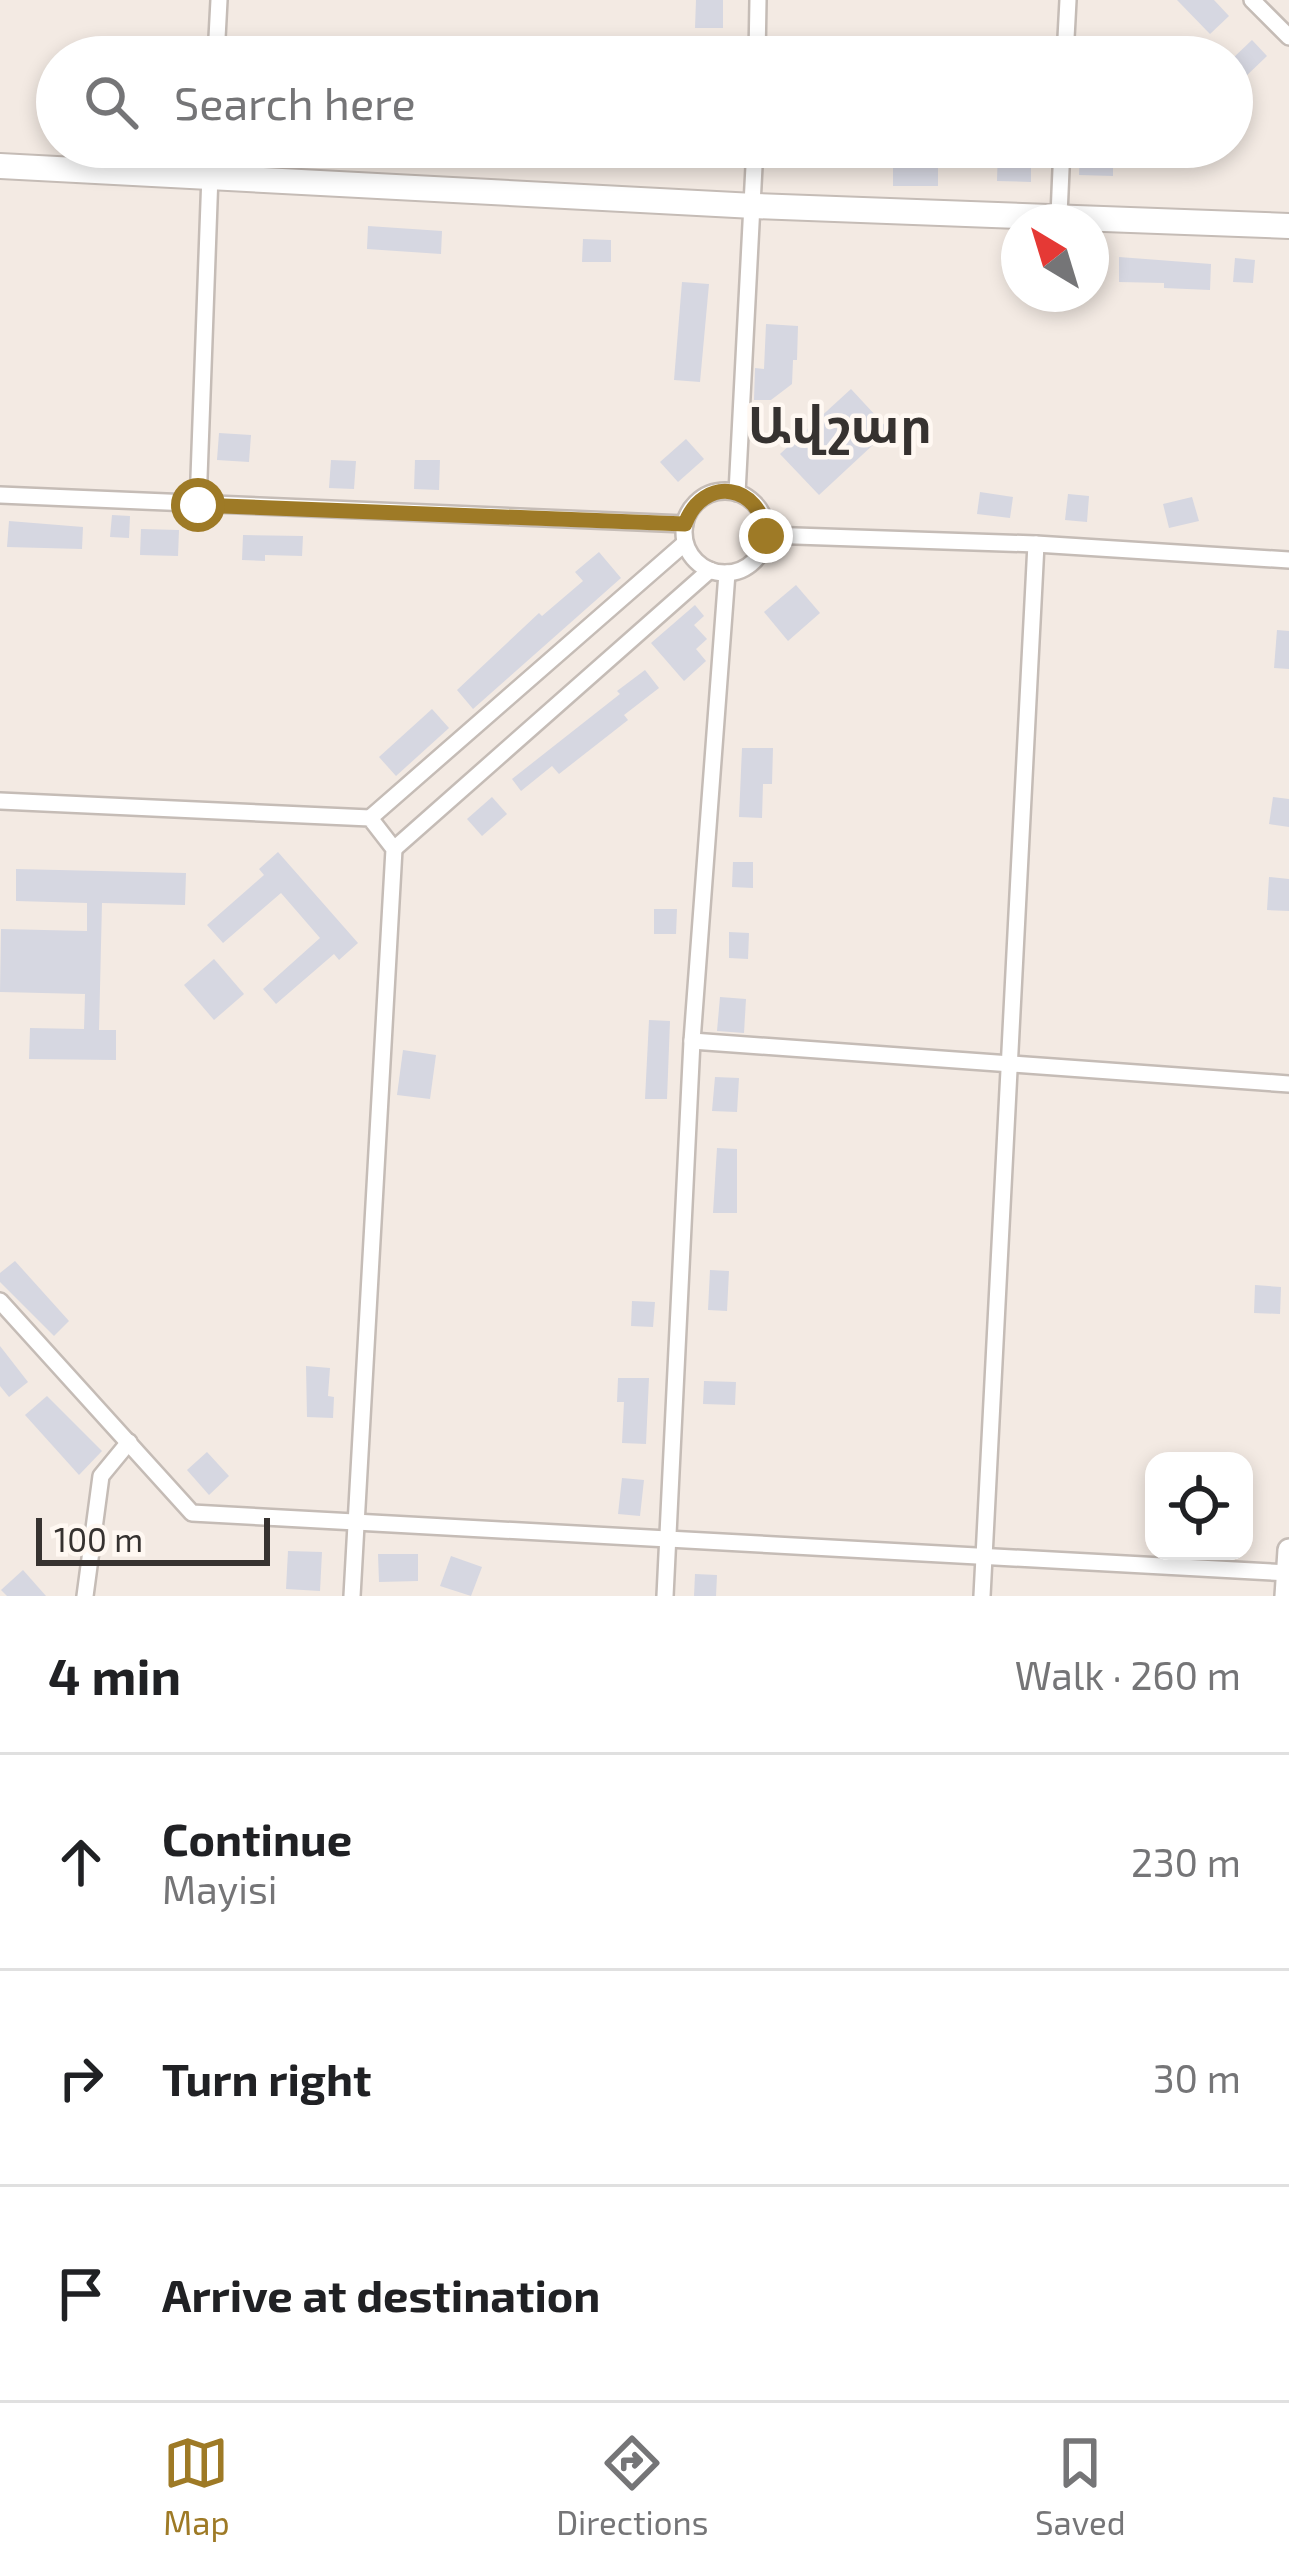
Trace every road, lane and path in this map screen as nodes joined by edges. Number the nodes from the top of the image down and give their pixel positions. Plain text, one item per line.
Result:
1 (219, 0) edge
2 (758, 0) edge
3 (1068, 0) edge
4 (1252, 0) edge
5 (217, 36) edge
6 (757, 36) edge
7 (1066, 36) edge
8 (1289, 37) edge
9 (0, 166) edge
10 (36, 168) edge
11 (38, 168) edge
12 (211, 168) edge
13 (755, 168) edge
14 (1060, 168) edge
15 (210, 177) junction
16 (1058, 204) edge
17 (754, 206) junction
18 (1001, 213) edge
19 (1109, 217) edge
20 (1289, 226) edge
21 (737, 493) junction
22 (0, 495) edge
23 (198, 505) junction
24 (685, 524) junction
25 (766, 536) junction
26 (686, 543) junction
27 (1036, 544) junction
28 (1289, 560) edge
29 (718, 572) junction
30 (0, 801) edge
31 (370, 818) junction
32 (394, 849) junction
33 (692, 1041) junction
34 (1008, 1062) junction
35 (1289, 1084) edge
36 (0, 1301) edge
37 (129, 1442) junction
38 (357, 1520) junction
39 (668, 1540) junction
40 (1289, 1550) edge
41 (984, 1558) junction
42 (1288, 1572) edge
43 (85, 1596) edge
44 (352, 1596) edge
45 (665, 1596) edge
46 (982, 1596) edge
47 (1286, 1596) edge

1 - 5 street
2 - 6 street
3 - 7 street
4 - 8 street
9 - 10 main road
11 - 15 main road
12 - 15 street
13 - 17 street
14 - 16 street
15 - 17 main road
15 - 23 street
17 - 18 main road
17 - 21 street
19 - 20 main road
21 - 24 street
21 - 25 street
22 - 23 street
23 - 24 street
24 - 26 street
25 - 27 street
25 - 29 street
26 - 29 street
26 - 31 street
27 - 28 street
27 - 34 street
29 - 32 street
29 - 33 street
30 - 31 street
31 - 32 street
32 - 38 street
33 - 34 street
33 - 39 street
34 - 35 street
34 - 41 street
36 - 37 street
37 - 38 street
37 - 43 street
38 - 39 street
38 - 44 street
39 - 41 street
39 - 45 street
40 - 42 street
41 - 42 street
41 - 46 street
42 - 47 street

